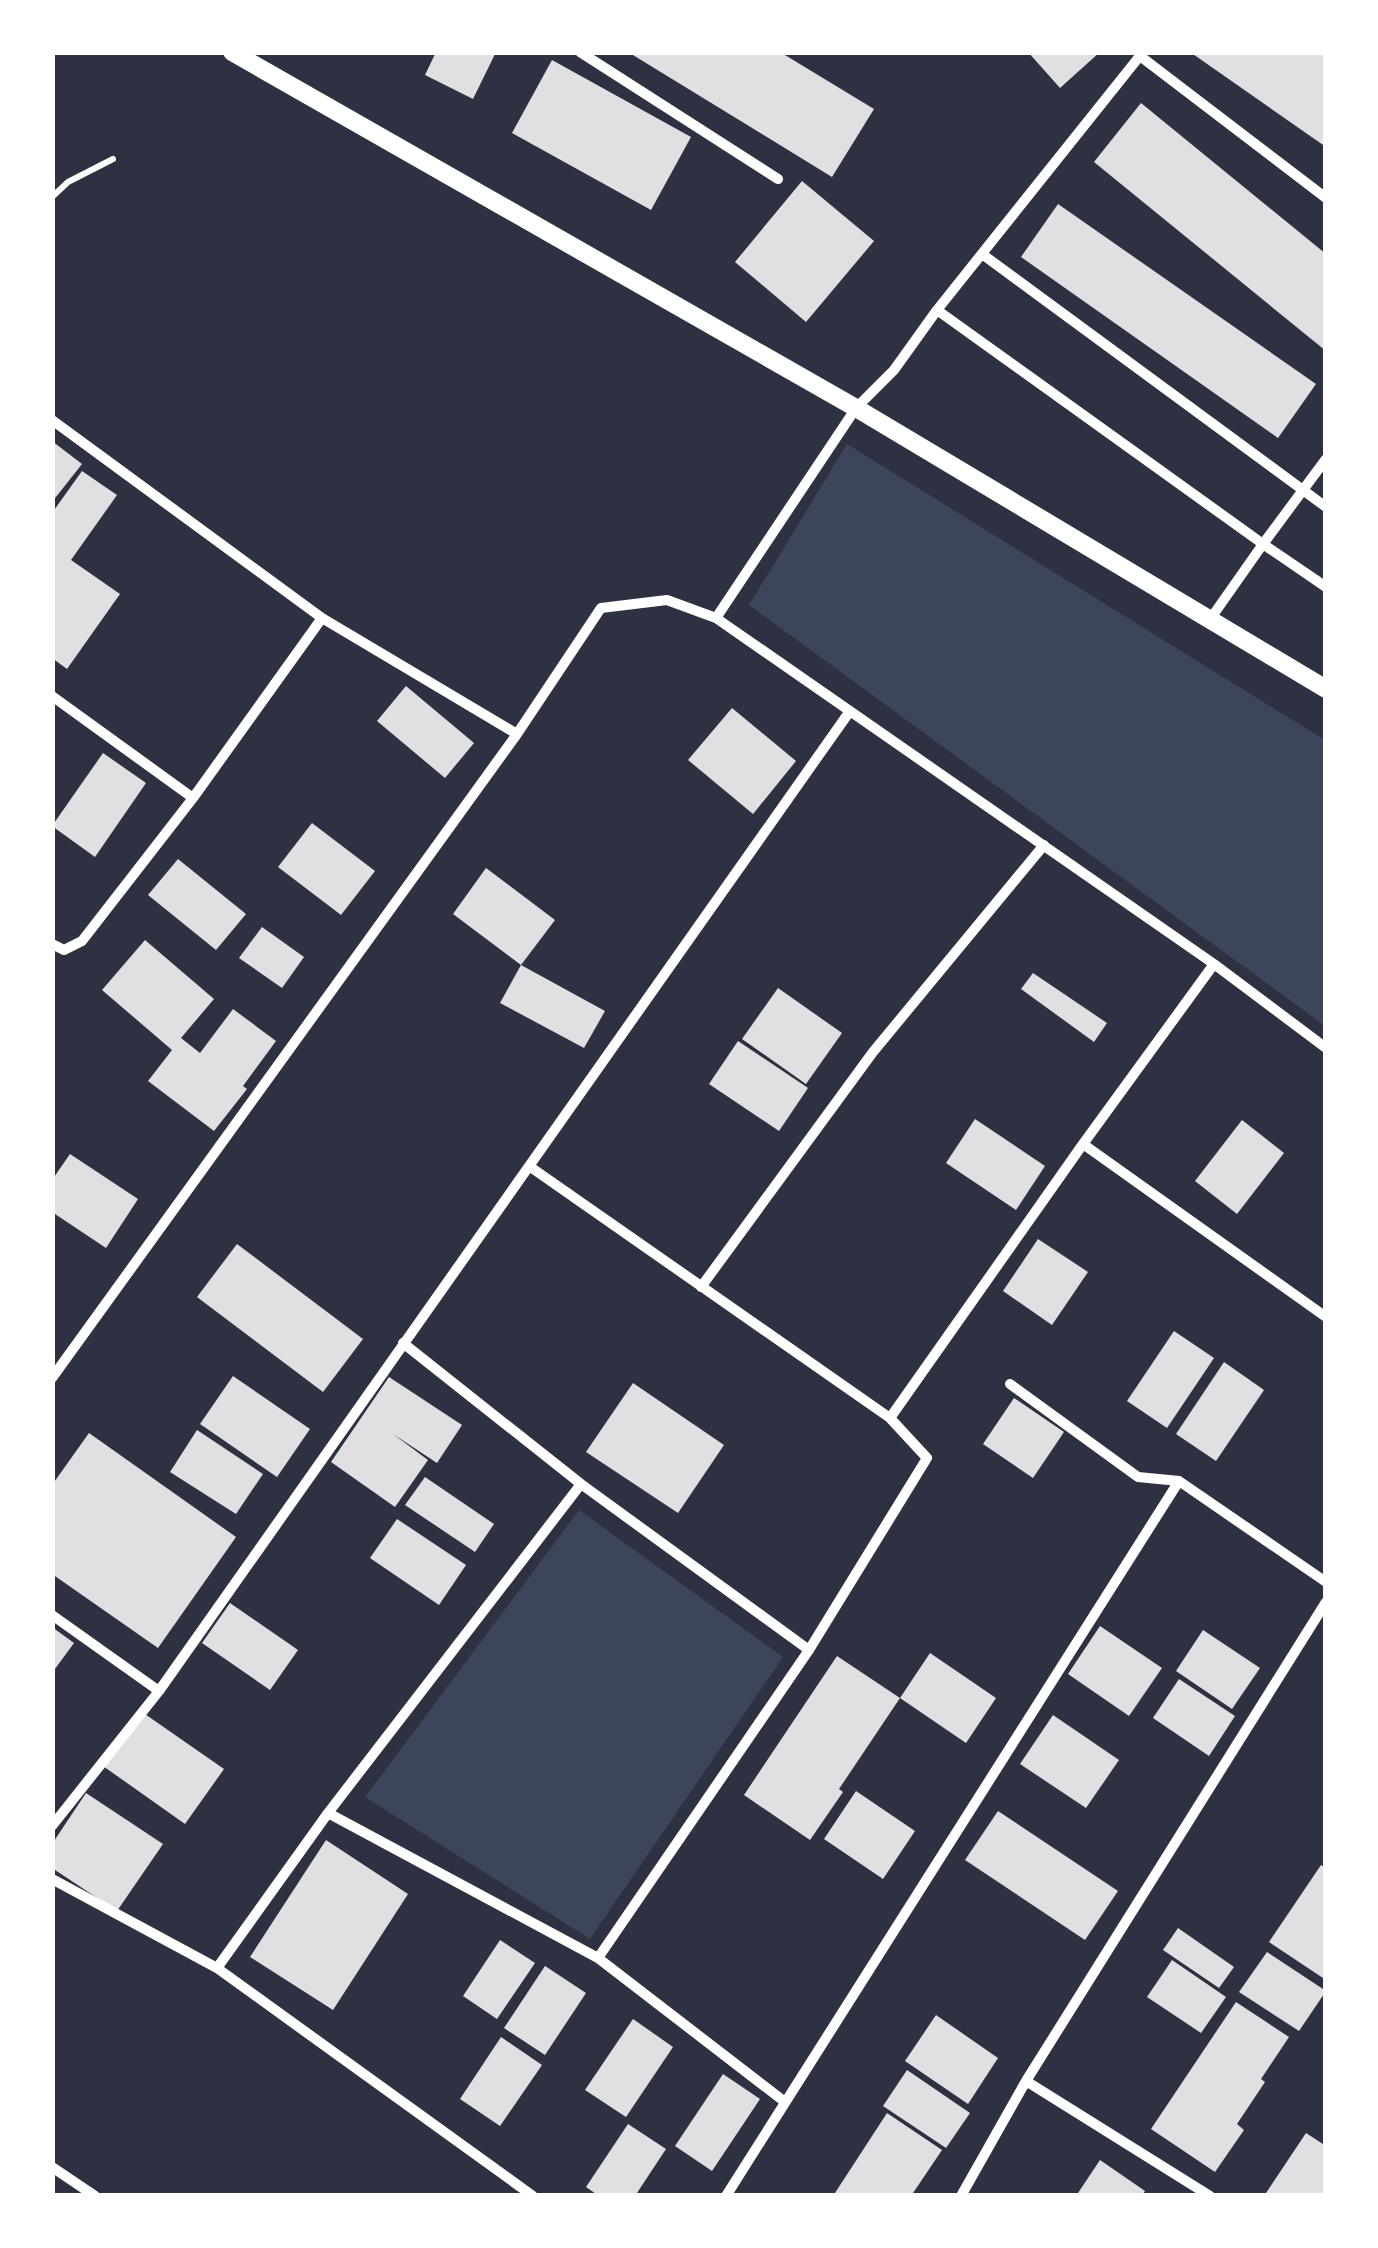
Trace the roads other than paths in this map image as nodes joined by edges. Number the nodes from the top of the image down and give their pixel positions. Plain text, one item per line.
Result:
1 (232, 52) edge
2 (580, 52) edge
3 (1142, 54) edge
4 (778, 179) dead end
5 (1326, 198) edge
6 (982, 254) junction
7 (937, 310) junction
8 (856, 408) junction
9 (52, 420) edge
10 (1326, 458) edge
11 (1302, 490) junction
12 (1326, 507) edge
13 (1263, 544) junction
14 (1326, 587) edge
15 (322, 618) junction
16 (716, 618) junction
17 (1211, 618) junction
18 (1326, 689) edge
19 (52, 696) edge
20 (850, 711) junction
21 (517, 734) junction
22 (192, 798) junction
23 (1044, 846) junction
24 (52, 944) edge
25 (1214, 964) junction
26 (1326, 1048) edge
27 (1083, 1144) junction
28 (528, 1166) junction
29 (701, 1287) junction
30 (1326, 1317) edge
31 (403, 1344) junction
32 (52, 1378) edge
33 (1010, 1384) dead end
34 (890, 1418) junction
35 (1179, 1480) junction
36 (581, 1484) junction
37 (1326, 1582) edge
38 (1326, 1602) edge
39 (52, 1614) edge
40 (809, 1650) junction
41 (159, 1691) junction
42 (328, 1813) junction
43 (52, 1826) edge
44 (52, 1880) edge
45 (598, 1958) junction
46 (217, 1968) junction
47 (1026, 2081) junction
48 (785, 2102) junction
49 (52, 2168) edge
50 (95, 2196) edge
51 (533, 2196) edge
52 (726, 2196) edge
53 (960, 2196) edge
54 (1210, 2196) edge

1 - 8 street
2 - 4 street
3 - 5 street
3 - 6 street
6 - 7 street
6 - 11 street
7 - 8 street
7 - 13 street
8 - 16 street
8 - 17 street
9 - 15 street
10 - 11 street
11 - 12 street
11 - 13 street
13 - 14 street
13 - 17 street
15 - 21 street
15 - 22 street
16 - 20 street
16 - 21 street
17 - 18 street
19 - 22 street
20 - 23 street
20 - 28 street
21 - 32 street
22 - 24 street
23 - 25 street
23 - 29 street
25 - 26 street
25 - 27 street
27 - 30 street
27 - 34 street
28 - 29 street
28 - 31 street
29 - 34 street
31 - 36 street
31 - 41 street
33 - 35 street
34 - 40 street
35 - 37 street
35 - 48 street
36 - 40 street
36 - 42 street
38 - 47 street
39 - 41 street
40 - 45 street
41 - 43 street
42 - 45 street
42 - 46 street
44 - 46 street
45 - 48 street
46 - 51 street
47 - 53 street
47 - 54 street
48 - 52 street
49 - 50 street

